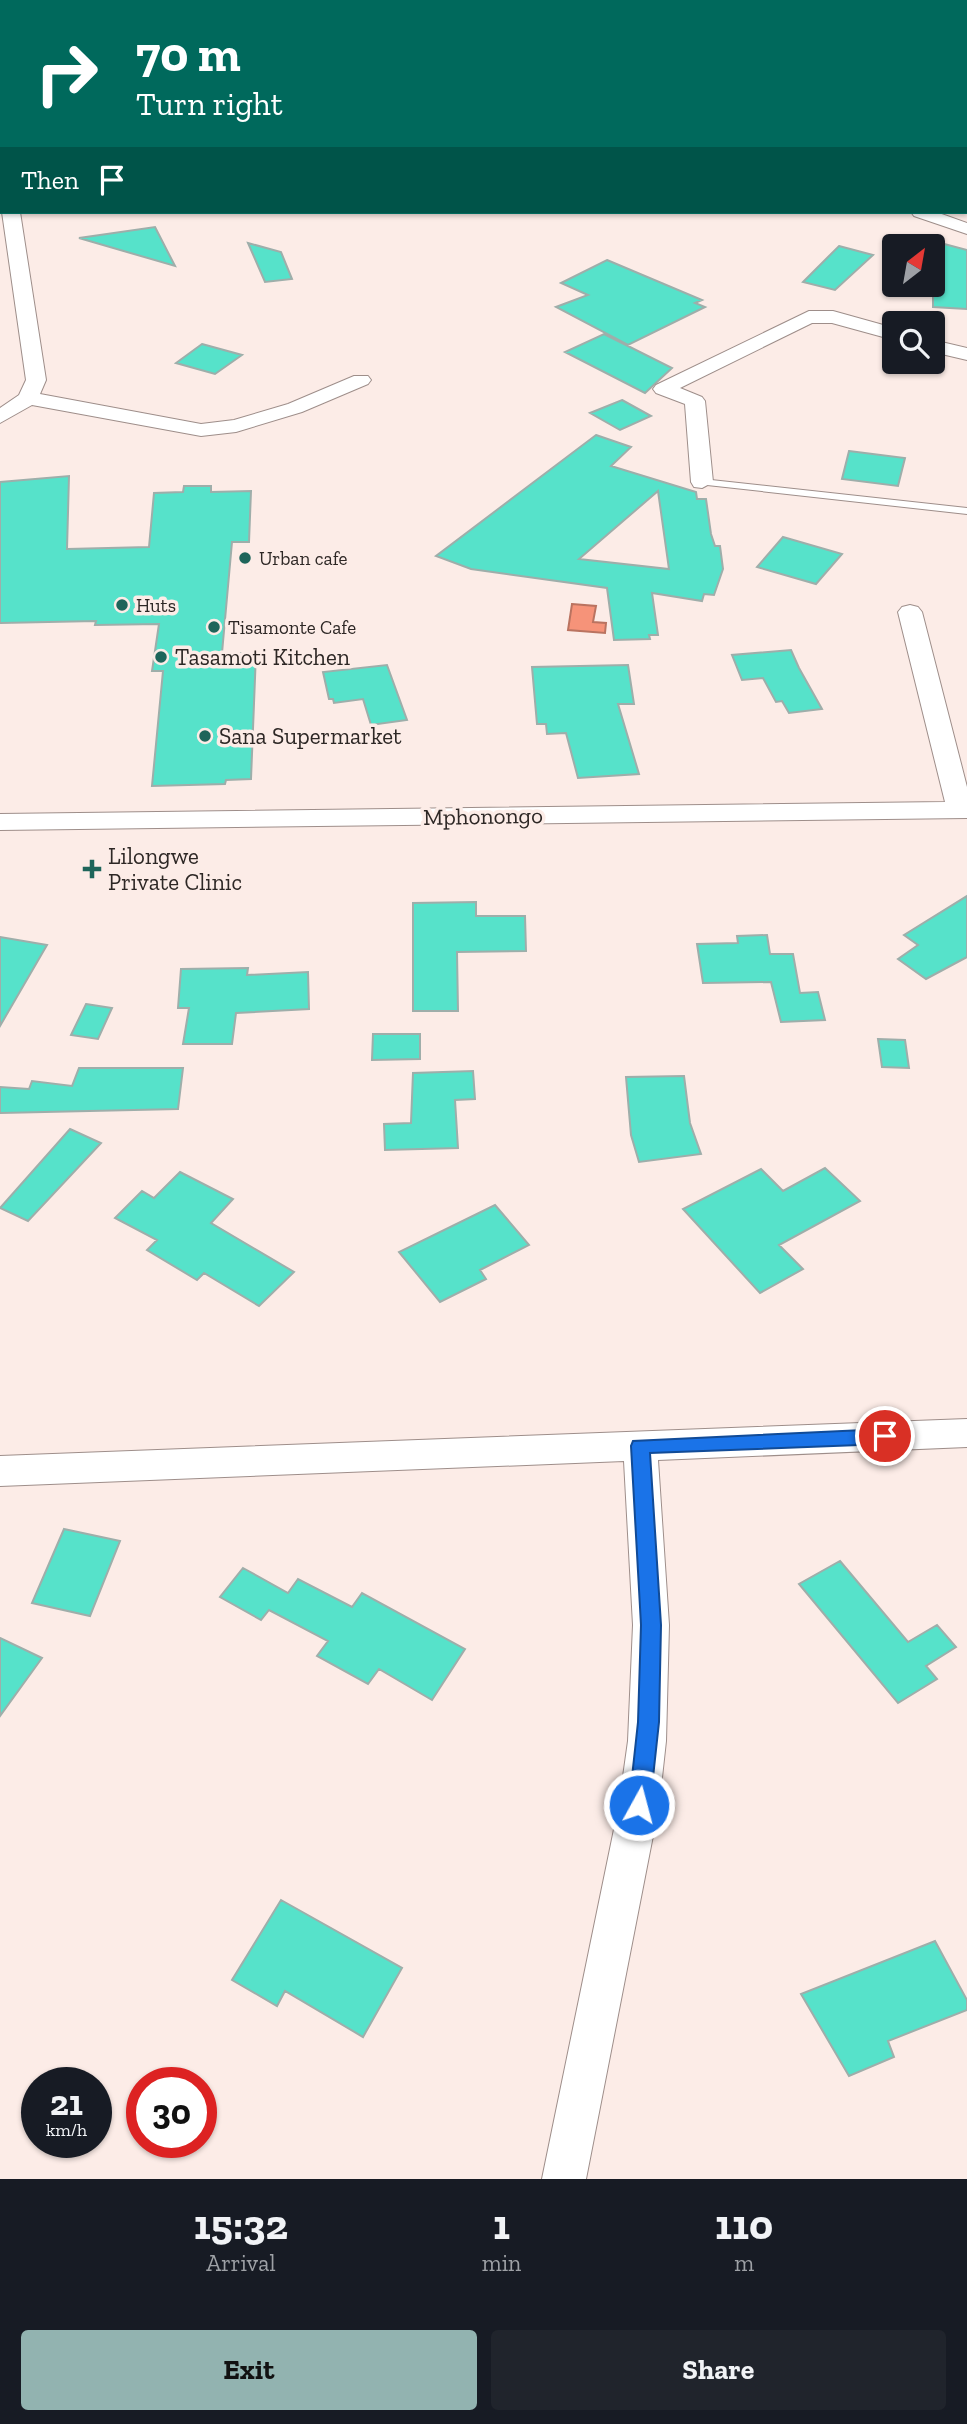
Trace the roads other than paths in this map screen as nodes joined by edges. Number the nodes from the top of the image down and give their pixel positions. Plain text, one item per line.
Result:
1 (11, 214) edge
2 (926, 214) edge
3 (967, 229) edge
4 (882, 331) edge
5 (945, 349) edge
6 (967, 354) edge
7 (361, 380) dead end
8 (28, 398) junction
9 (0, 417) edge
10 (702, 482) joint
11 (967, 511) edge
12 (910, 612) dead end
13 (964, 810) edge
14 (0, 822) edge
15 (967, 1433) edge
16 (640, 1446) junction
17 (0, 1471) edge
18 (564, 2179) edge

1 - 8 street
2 - 3 street
4 - 10 street
5 - 6 street
7 - 8 street
8 - 9 street
10 - 11 lane
12 - 13 street
13 - 14 street, Mphonongo
15 - 16 street
16 - 17 street
16 - 18 street

